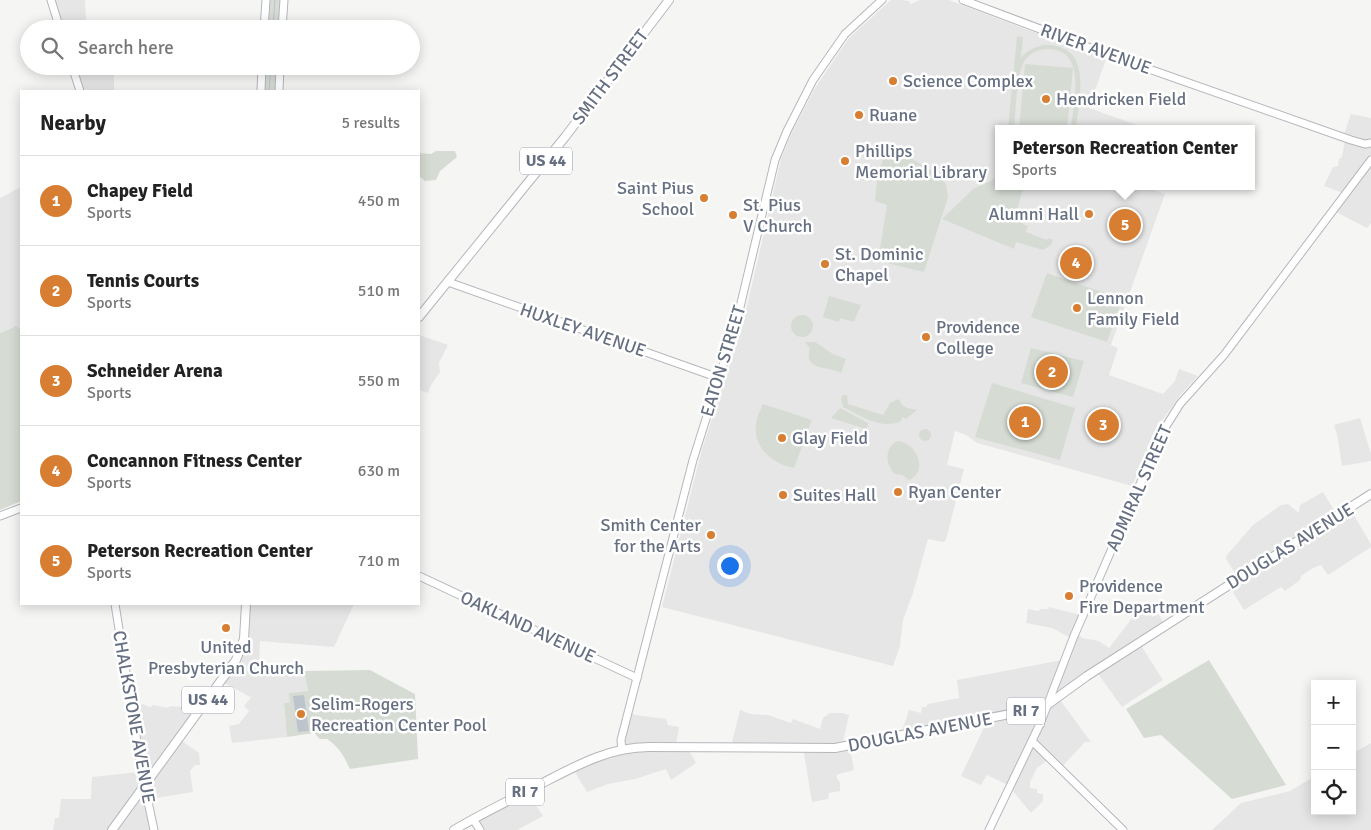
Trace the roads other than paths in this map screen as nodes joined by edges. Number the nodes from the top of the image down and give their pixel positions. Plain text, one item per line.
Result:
1 (51, 0) edge
2 (266, 0) edge
3 (284, 0) edge
4 (669, 0) edge
5 (882, 0) edge
6 (963, 0) edge
7 (57, 20) edge
8 (265, 20) edge
9 (283, 20) edge
10 (75, 75) edge
11 (262, 75) edge
12 (280, 75) edge
13 (80, 90) edge
14 (261, 90) edge
15 (279, 90) edge
16 (1371, 143) edge
17 (1371, 160) edge
18 (448, 282) junction
19 (420, 317) edge
20 (719, 378) junction
21 (1371, 494) edge
22 (20, 508) edge
23 (0, 516) edge
24 (420, 576) edge
25 (115, 605) edge
26 (246, 605) edge
27 (637, 678) junction
28 (1047, 705) junction
29 (1025, 712) junction
30 (1040, 724) junction
31 (1032, 741) junction
32 (622, 750) junction
33 (144, 786) junction
34 (473, 819) junction
35 (112, 830) edge
36 (154, 830) edge
37 (454, 830) edge
38 (480, 830) edge
39 (989, 830) edge
40 (1123, 830) edge

1 - 7 street
2 - 8 street
3 - 9 street
4 - 18 main road, SMITH STREET / US 44
5 - 20 street, EATON STREET
6 - 16 street, RIVER AVENUE
10 - 13 street
11 - 14 street
12 - 15 street
17 - 28 street, ADMIRAL STREET
18 - 19 main road, SMITH STREET / US 44
18 - 20 street, HUXLEY AVENUE
20 - 27 street, EATON STREET
21 - 28 main road, DOUGLAS AVENUE / RI 7
22 - 23 street
24 - 27 street, OAKLAND AVENUE
25 - 33 street, CHALKSTONE AVENUE
26 - 33 main road, US 44
27 - 32 street, EATON STREET
28 - 29 main road, DOUGLAS AVENUE / RI 7
28 - 30 street, ADMIRAL STREET
29 - 30 main road
29 - 32 main road, DOUGLAS AVENUE / RI 7
30 - 31 street, ADMIRAL STREET
31 - 39 street, ADMIRAL STREET
31 - 40 street
32 - 34 main road, DOUGLAS AVENUE / RI 7
33 - 35 main road, US 44
33 - 36 street, CHALKSTONE AVENUE
34 - 37 main road, DOUGLAS AVENUE / RI 7
34 - 38 street

